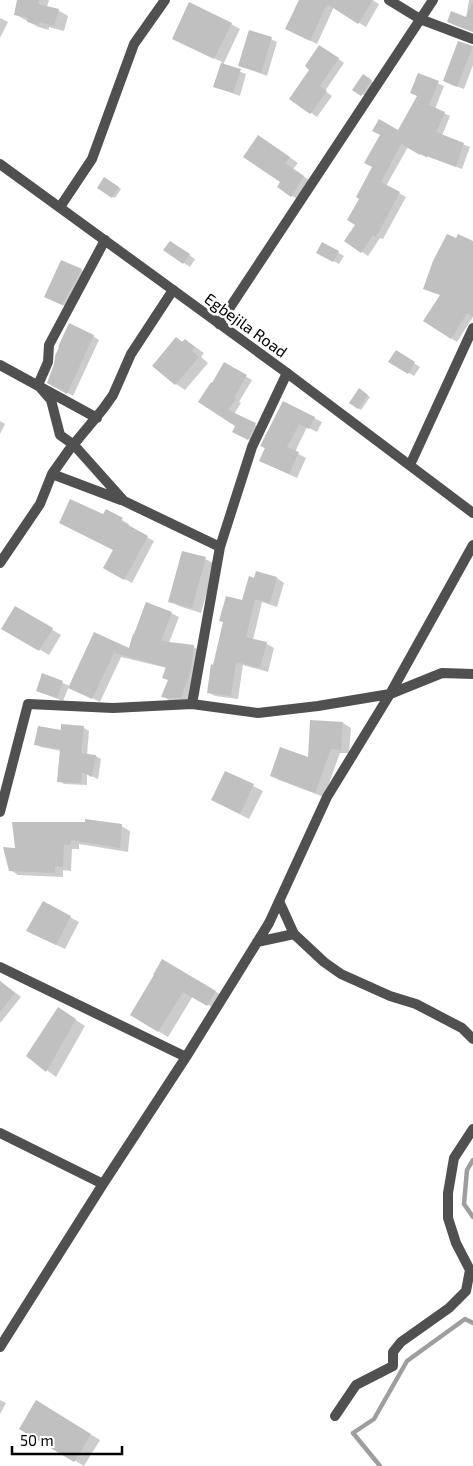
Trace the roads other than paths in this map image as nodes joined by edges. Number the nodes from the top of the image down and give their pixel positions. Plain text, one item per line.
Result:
1 (165, 0) edge
2 (389, 0) edge
3 (433, 0) edge
4 (420, 20) junction
5 (473, 39) edge
6 (0, 164) edge
7 (60, 208) junction
8 (105, 240) junction
9 (172, 290) junction
10 (219, 324) junction
11 (473, 328) edge
12 (0, 365) edge
13 (287, 373) junction
14 (38, 385) junction
15 (97, 418) junction
16 (74, 445) junction
17 (410, 465) junction
18 (52, 474) junction
19 (124, 501) junction
20 (473, 513) edge
21 (473, 546) edge
22 (220, 547) junction
23 (0, 563) edge
24 (473, 674) edge
25 (390, 694) junction
26 (192, 704) junction
27 (0, 812) edge
28 (279, 901) junction
29 (294, 934) junction
30 (257, 942) junction
31 (0, 967) edge
32 (473, 1039) edge
33 (186, 1057) junction
34 (473, 1129) edge
35 (0, 1133) edge
36 (103, 1184) junction
37 (0, 1347) edge
38 (335, 1416) dead end

1 - 7 street
2 - 4 street
3 - 4 street
4 - 5 street
4 - 10 street
6 - 7 street, Egbejila Road
7 - 8 street, Egbejila Road
8 - 9 street, Egbejila Road
8 - 14 street
9 - 10 street, Egbejila Road
9 - 15 street
10 - 13 street, Egbejila Road
11 - 17 street
12 - 14 street
13 - 17 street, Egbejila Road
13 - 22 street
14 - 15 street
14 - 16 street
15 - 16 street
16 - 18 street
16 - 19 street
17 - 20 street, Egbejila Road
18 - 19 street
18 - 23 street
19 - 22 street
21 - 25 street
22 - 26 street
24 - 25 street
25 - 26 street
25 - 28 street
26 - 27 street
28 - 29 street
28 - 30 street
29 - 30 street
29 - 32 street
30 - 33 street
31 - 33 street
33 - 36 street
34 - 38 street
35 - 36 street
36 - 37 street

